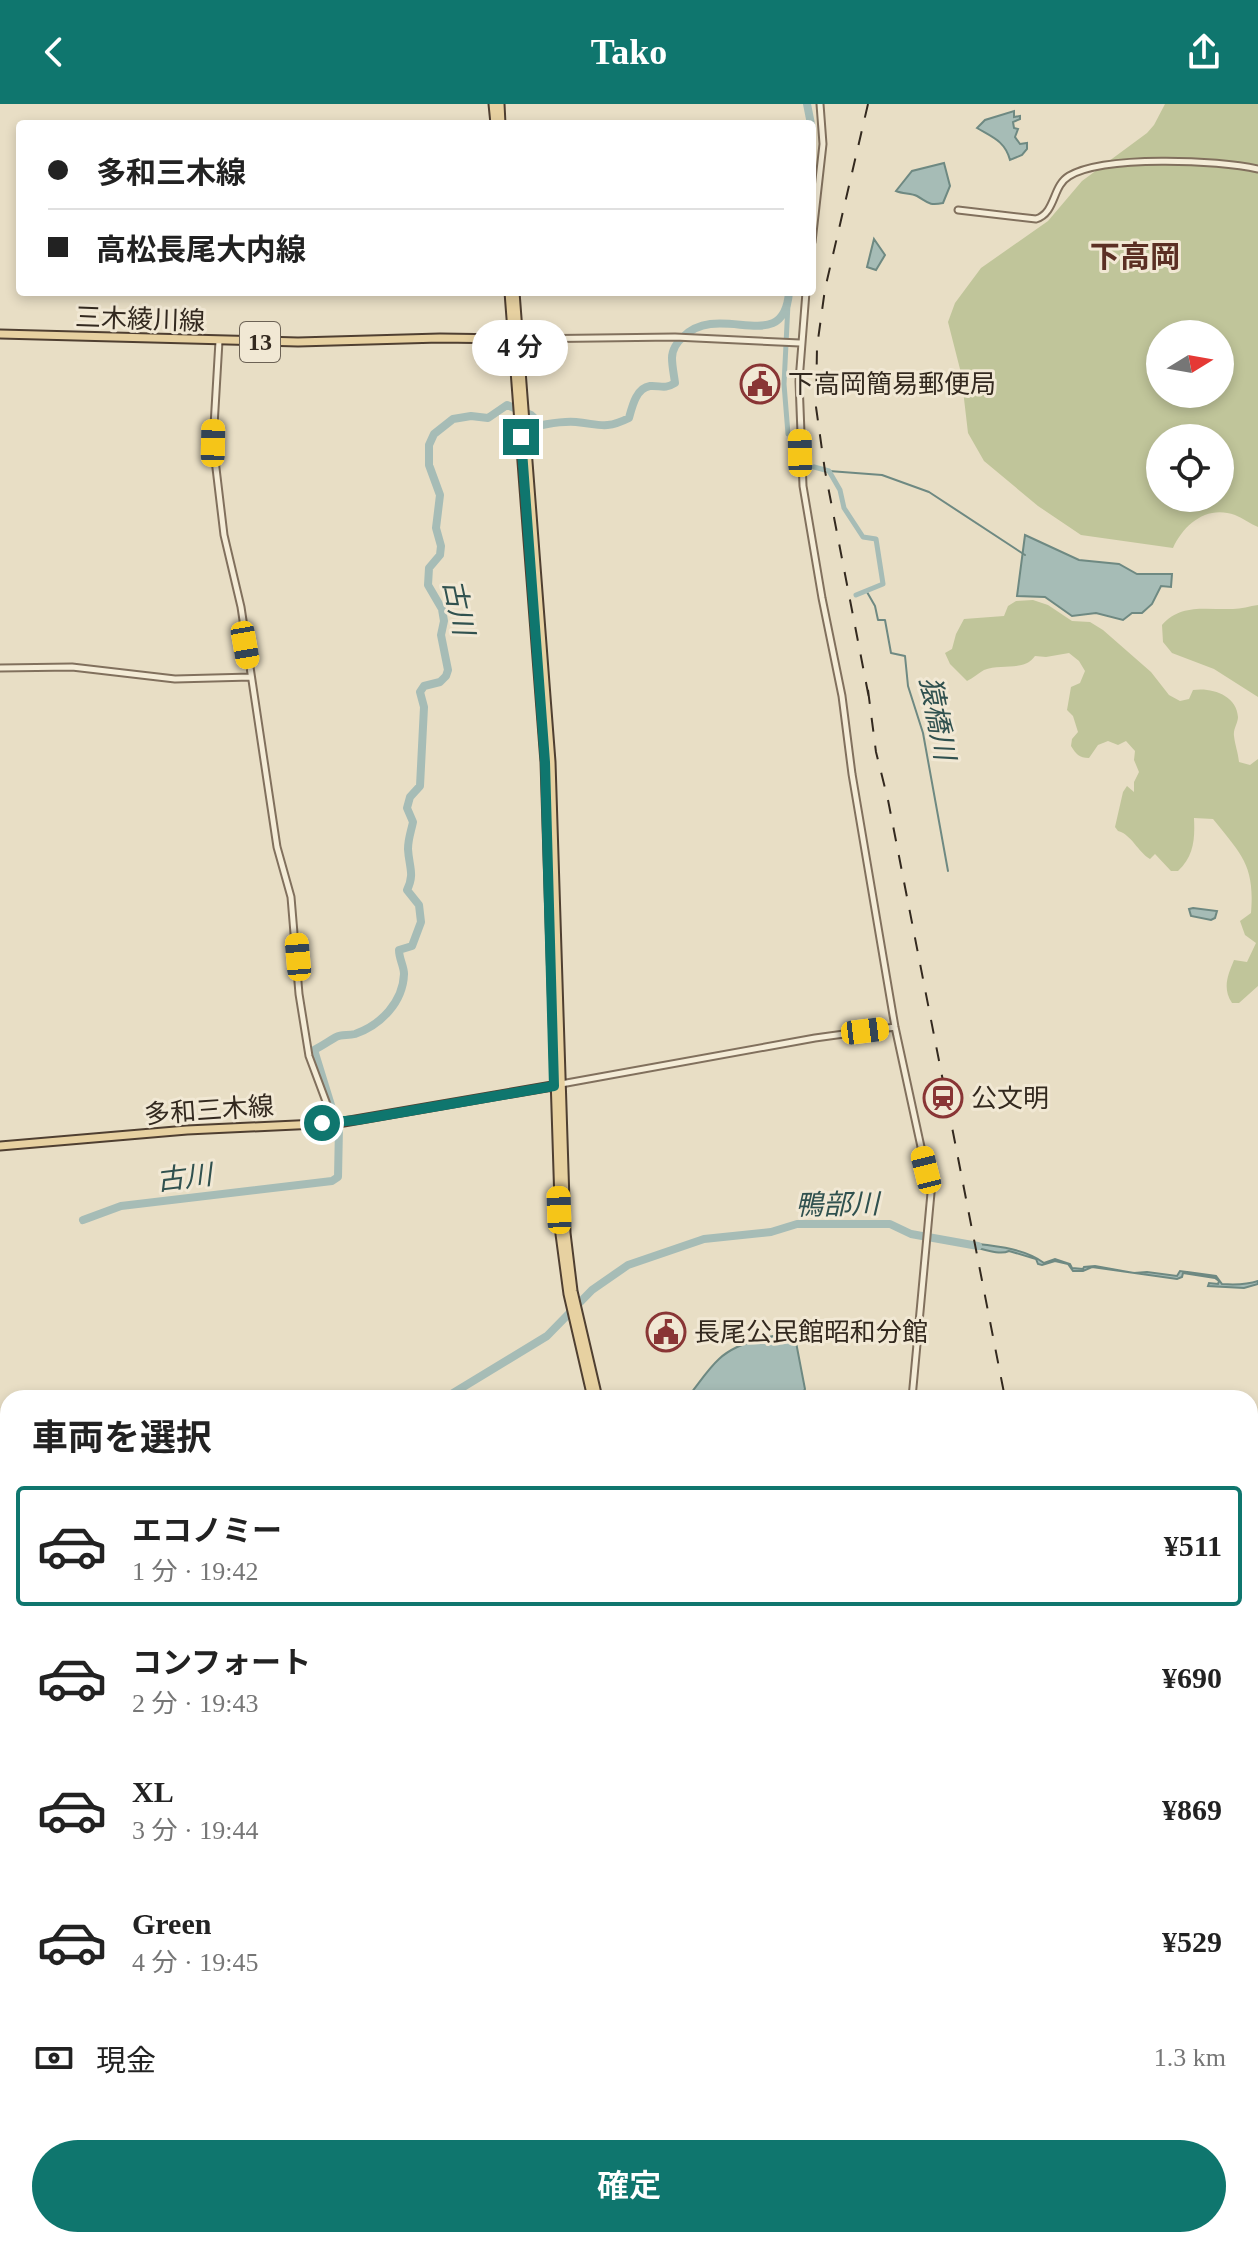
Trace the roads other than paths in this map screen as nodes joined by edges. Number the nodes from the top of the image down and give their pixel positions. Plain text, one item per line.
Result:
1 (820, 104) edge
2 (1258, 169) edge
3 (816, 206) edge
4 (958, 210) dead end
5 (510, 296) edge
6 (515, 296) edge
7 (806, 296) edge
8 (0, 334) edge
9 (516, 339) junction
10 (219, 341) junction
11 (800, 343) junction
12 (522, 410) junction
13 (0, 668) edge
14 (251, 677) junction
15 (895, 1027) junction
16 (557, 1085) junction
17 (334, 1123) junction
18 (0, 1146) edge
19 (593, 1390) edge
20 (913, 1390) edge

1 - 3 street
2 - 4 street
5 - 9 main road
6 - 9 main road
7 - 11 street
8 - 10 main road, 三木綾川線 / 13
9 - 10 main road, 三木綾川線 / 13
9 - 11 street
9 - 12 main road
10 - 14 street
11 - 15 street
12 - 16 main road
12 - 16 main road
13 - 14 street
14 - 17 street
15 - 16 street
15 - 20 street
16 - 17 main road, 多和三木線
16 - 19 main road
17 - 18 main road, 多和三木線

